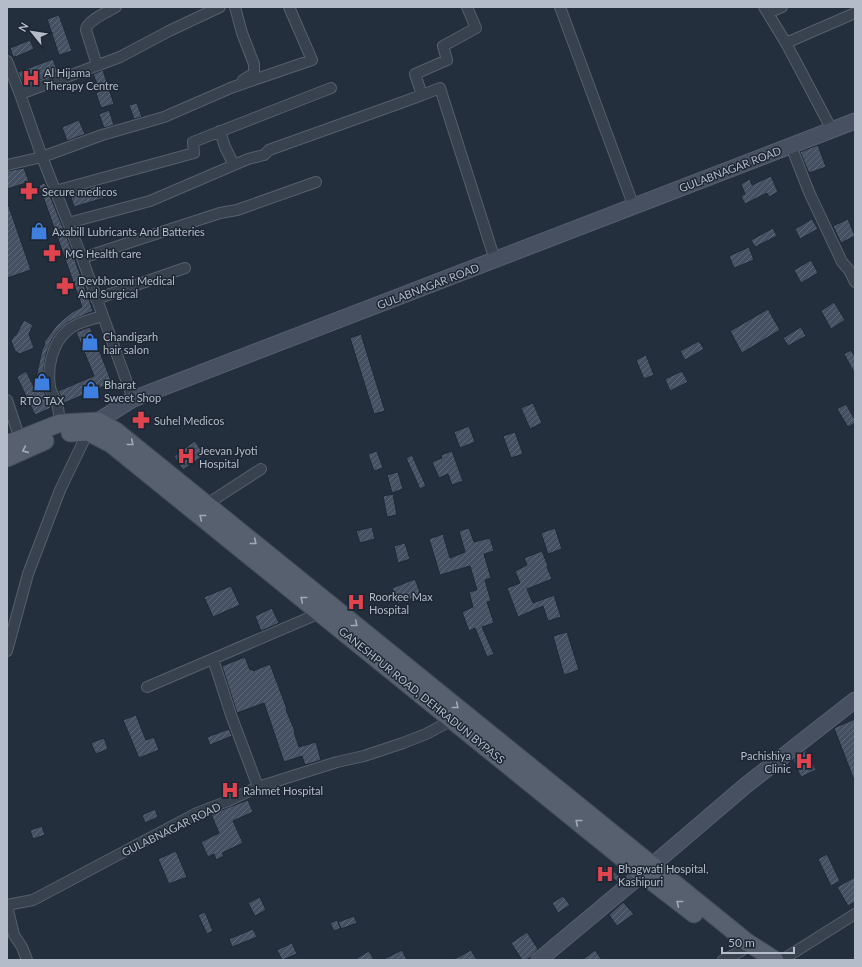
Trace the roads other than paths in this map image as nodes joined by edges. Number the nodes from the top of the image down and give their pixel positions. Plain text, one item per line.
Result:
1 (116, 7) edge
2 (220, 7) edge
3 (235, 7) edge
4 (289, 7) edge
5 (467, 7) edge
6 (560, 7) edge
7 (782, 7) edge
8 (766, 10) edge
9 (855, 13) edge
10 (786, 43) junction
11 (7, 61) edge
12 (97, 65) junction
13 (233, 87) junction
14 (331, 88) dead end
15 (20, 94) junction
16 (422, 94) junction
17 (855, 121) edge
18 (832, 130) junction
19 (220, 131) junction
20 (791, 146) junction
21 (42, 157) junction
22 (7, 165) edge
23 (234, 165) junction
24 (316, 182) dead end
25 (55, 191) junction
26 (634, 206) junction
27 (68, 223) junction
28 (82, 258) junction
29 (495, 260) junction
30 (185, 268) dead end
31 (855, 282) edge
32 (96, 299) junction
33 (102, 316) junction
34 (133, 399) junction
35 (7, 400) edge
36 (60, 423) junction
37 (93, 426) junction
38 (14, 442) edge
39 (7, 458) edge
40 (261, 469) dead end
41 (207, 504) junction
42 (320, 613) junction
43 (11, 622) edge
44 (7, 652) edge
45 (213, 659) junction
46 (147, 687) dead end
47 (855, 700) edge
48 (452, 720) junction
49 (258, 787) junction
50 (647, 870) junction
51 (7, 906) edge
52 (855, 914) edge
53 (741, 951) junction
54 (27, 960) edge
55 (539, 960) edge
56 (723, 960) edge
57 (755, 960) edge
58 (775, 960) edge
59 (782, 960) edge

1 - 12 street
2 - 12 street
3 - 13 street
4 - 13 street
5 - 16 street
6 - 26 street
7 - 8 street
8 - 10 street
9 - 10 street
10 - 18 street
11 - 15 street
12 - 15 street
13 - 21 street
14 - 19 street
15 - 21 street
16 - 23 street
16 - 29 street
17 - 18 main road, GULABNAGAR ROAD
18 - 20 main road, GULABNAGAR ROAD
19 - 23 street
19 - 25 street
20 - 26 main road, GULABNAGAR ROAD
20 - 31 street
21 - 22 street
21 - 25 street
23 - 27 street
24 - 28 street
25 - 27 street
26 - 29 main road, GULABNAGAR ROAD
27 - 28 street
28 - 32 street
29 - 34 main road, GULABNAGAR ROAD
30 - 32 street
32 - 33 street
33 - 34 street
33 - 36 street
34 - 37 main road, GULABNAGAR ROAD
35 - 38 street
36 - 37 main road
36 - 38 main road
37 -> 39 main road, GULABNAGAR ROAD
37 -> 41 main road
42 -> 37 main road, GANESHPUR ROAD, DEHRADUN BYPASS
37 - 43 street
40 - 41 street
41 -> 50 main road
42 - 45 street
42 - 48 main road, GANESHPUR ROAD, DEHRADUN BYPASS
43 - 44 street
45 - 46 street
45 - 49 street
47 - 50 main road
48 - 49 street, GULABNAGAR ROAD
50 -> 48 main road, GANESHPUR ROAD, DEHRADUN BYPASS
49 - 51 street, GULABNAGAR ROAD
53 -> 50 main road, GANESHPUR ROAD, DEHRADUN BYPASS
50 - 55 main road
50 - 58 main road
51 - 54 street
52 - 59 street
53 - 56 street
53 - 57 main road, GANESHPUR ROAD, DEHRADUN BYPASS

